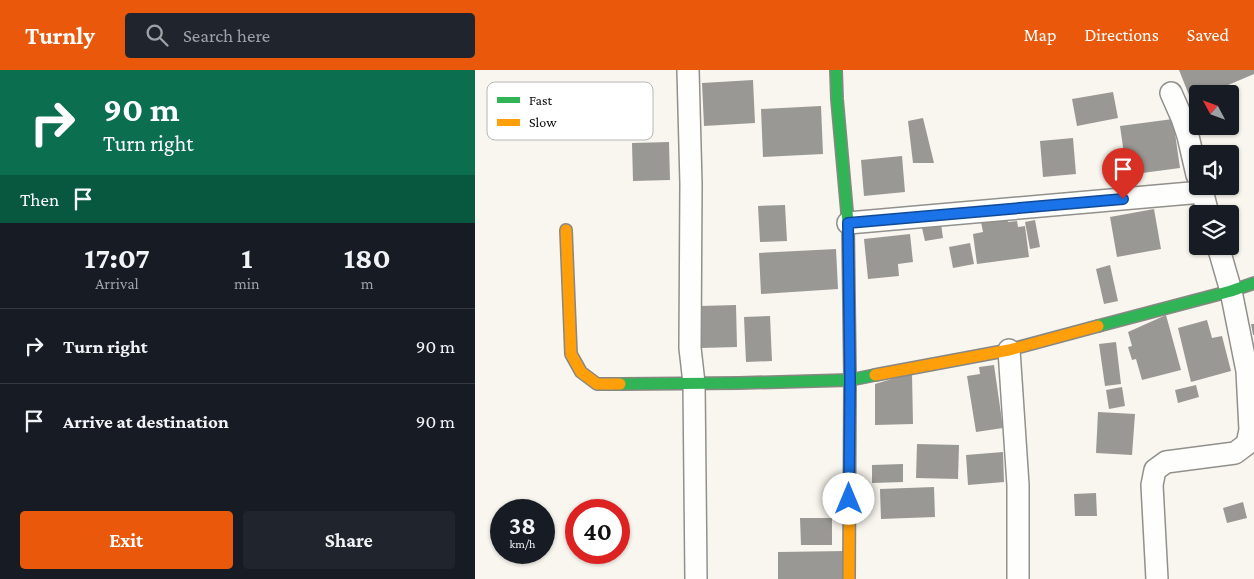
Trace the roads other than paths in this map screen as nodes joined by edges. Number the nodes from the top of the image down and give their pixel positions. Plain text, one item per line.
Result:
1 (688, 70) edge
2 (836, 70) edge
3 (1171, 93) dead end
4 (1190, 145) edge
5 (1189, 185) edge
6 (848, 223) junction
7 (566, 230) dead end
8 (1221, 255) edge
9 (1254, 282) edge
10 (1231, 291) junction
11 (1009, 350) junction
12 (850, 380) junction
13 (694, 383) junction
14 (695, 579) edge
15 (849, 579) edge
16 (1018, 579) edge
17 (1157, 579) edge

1 - 13 street
2 - 6 street
3 - 4 street
5 - 6 street
6 - 12 street
7 - 13 street
8 - 10 street
9 - 10 street
10 - 11 street
10 - 17 street
11 - 12 street
11 - 16 street
12 - 13 street
12 - 15 street
13 - 14 street

